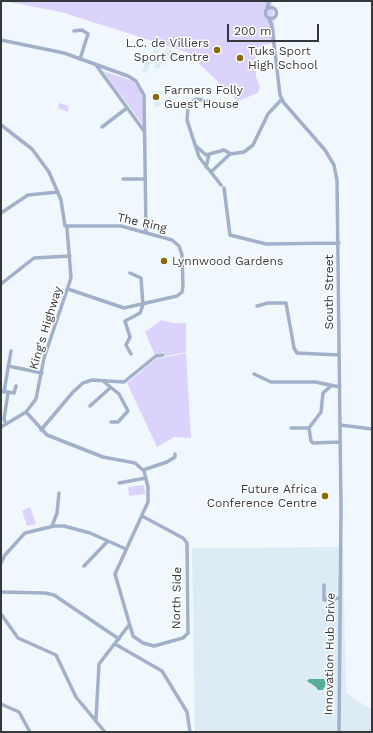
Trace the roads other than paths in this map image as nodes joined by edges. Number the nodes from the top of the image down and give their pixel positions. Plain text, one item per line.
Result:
1 (270, 1) edge
2 (267, 8) junction
3 (273, 8) junction
4 (274, 17) junction
5 (269, 18) junction
6 (272, 27) junction
7 (74, 30) dead end
8 (1, 40) edge
9 (80, 58) junction
10 (96, 65) junction
11 (282, 99) junction
12 (207, 101) dead end
13 (127, 108) junction
14 (1, 126) edge
15 (102, 127) dead end
16 (144, 132) junction
17 (193, 142) junction
18 (231, 154) junction
19 (209, 155) junction
20 (206, 168) junction
21 (211, 172) junction
22 (123, 179) dead end
23 (145, 179) junction
24 (221, 185) dead end
25 (224, 188) dead end
26 (58, 192) junction
27 (1, 213) edge
28 (66, 226) junction
29 (83, 226) junction
30 (146, 232) junction
31 (339, 243) junction
32 (70, 256) junction
33 (130, 273) dead end
34 (1, 284) edge
35 (68, 289) junction
36 (143, 305) junction
37 (257, 306) dead end
38 (11, 351) dead end
39 (131, 354) dead end
40 (163, 355) dead end
41 (339, 355) junction
42 (8, 366) junction
43 (42, 373) junction
44 (254, 374) dead end
45 (103, 381) junction
46 (16, 386) dead end
47 (331, 386) junction
48 (340, 387) junction
49 (110, 388) junction
50 (4, 392) edge
51 (90, 406) dead end
52 (26, 412) junction
53 (111, 422) dead end
54 (6, 424) junction
55 (340, 425) junction
56 (1, 426) edge
57 (291, 428) dead end
58 (309, 428) junction
59 (372, 429) edge
60 (41, 430) junction
61 (340, 442) junction
62 (174, 454) dead end
63 (143, 470) junction
64 (146, 478) junction
65 (119, 484) dead end
66 (59, 493) dead end
67 (142, 516) junction
68 (52, 526) junction
69 (108, 541) junction
70 (126, 549) junction
71 (1, 563) edge
72 (84, 566) dead end
73 (340, 577) joint
74 (324, 585) dead end
75 (1, 592) edge
76 (318, 596) dead end
77 (323, 596) junction
78 (340, 598) junction
79 (1, 614) edge
80 (129, 624) junction
81 (118, 639) junction
82 (115, 644) junction
83 (3, 705) edge
84 (1, 710) edge
85 (96, 719) junction
86 (30, 732) edge
87 (105, 732) edge
88 (190, 732) edge
89 (339, 732) edge

1 - 2 street
1 - 3 street
2 - 3 street
2 - 5 street
3 - 4 street
4 - 5 street
4 - 6 street, South Street
5 - 6 street, South Street
6 - 11 street, South Street
7 - 9 street
8 - 9 street
9 - 10 street
10 - 13 street
10 - 16 street
11 - 18 street
11 - 31 street, South Street
12 - 17 street
13 - 15 street
13 - 16 street
14 - 26 street, King's Highway
16 - 23 street
17 - 19 street
17 - 20 street
18 - 19 street
18 - 21 street
19 - 20 street
20 - 21 street
21 - 24 street
22 - 23 street
23 - 30 street
25 - 31 street
26 - 27 street
26 - 28 street, King's Highway
28 - 29 street
28 - 29 street, The Ring
28 - 32 street, King's Highway
29 - 30 street, The Ring
30 - 36 street, The Ring
31 - 41 street, South Street
32 - 34 street
32 - 35 street, King's Highway
33 - 36 street
35 - 36 street, The Ring
35 - 43 street, King's Highway
36 - 39 street
37 - 41 street
38 - 42 street
40 - 45 street
41 - 48 street, South Street
42 - 43 street
42 - 50 street
43 - 52 street, King's Highway
44 - 47 street
45 - 49 street
45 - 60 street
46 - 50 street
47 - 48 street
47 - 58 street
48 - 55 street, South Street
49 - 51 street
49 - 53 street
50 - 54 street
52 - 54 street, King's Highway
52 - 60 street
54 - 56 street, King's Highway
55 - 59 street
55 - 61 street, South Street
57 - 58 street
58 - 61 street
60 - 63 street
61 - 73 street, South Street
62 - 63 street
63 - 64 street
64 - 65 street
64 - 67 street
66 - 68 street
67 - 70 street
67 - 80 street, North Side
68 - 69 street
68 - 71 street
69 - 70 street
69 - 72 street
70 - 80 street
73 - 78 street, Innovation Hub Drive
74 - 77 street
75 - 81 street
76 - 77 street
77 - 78 street
78 - 89 street, Innovation Hub Drive
79 - 85 street
80 - 81 street
81 - 82 street
82 - 85 street
82 - 88 street
83 - 84 street
83 - 86 street
85 - 87 street

